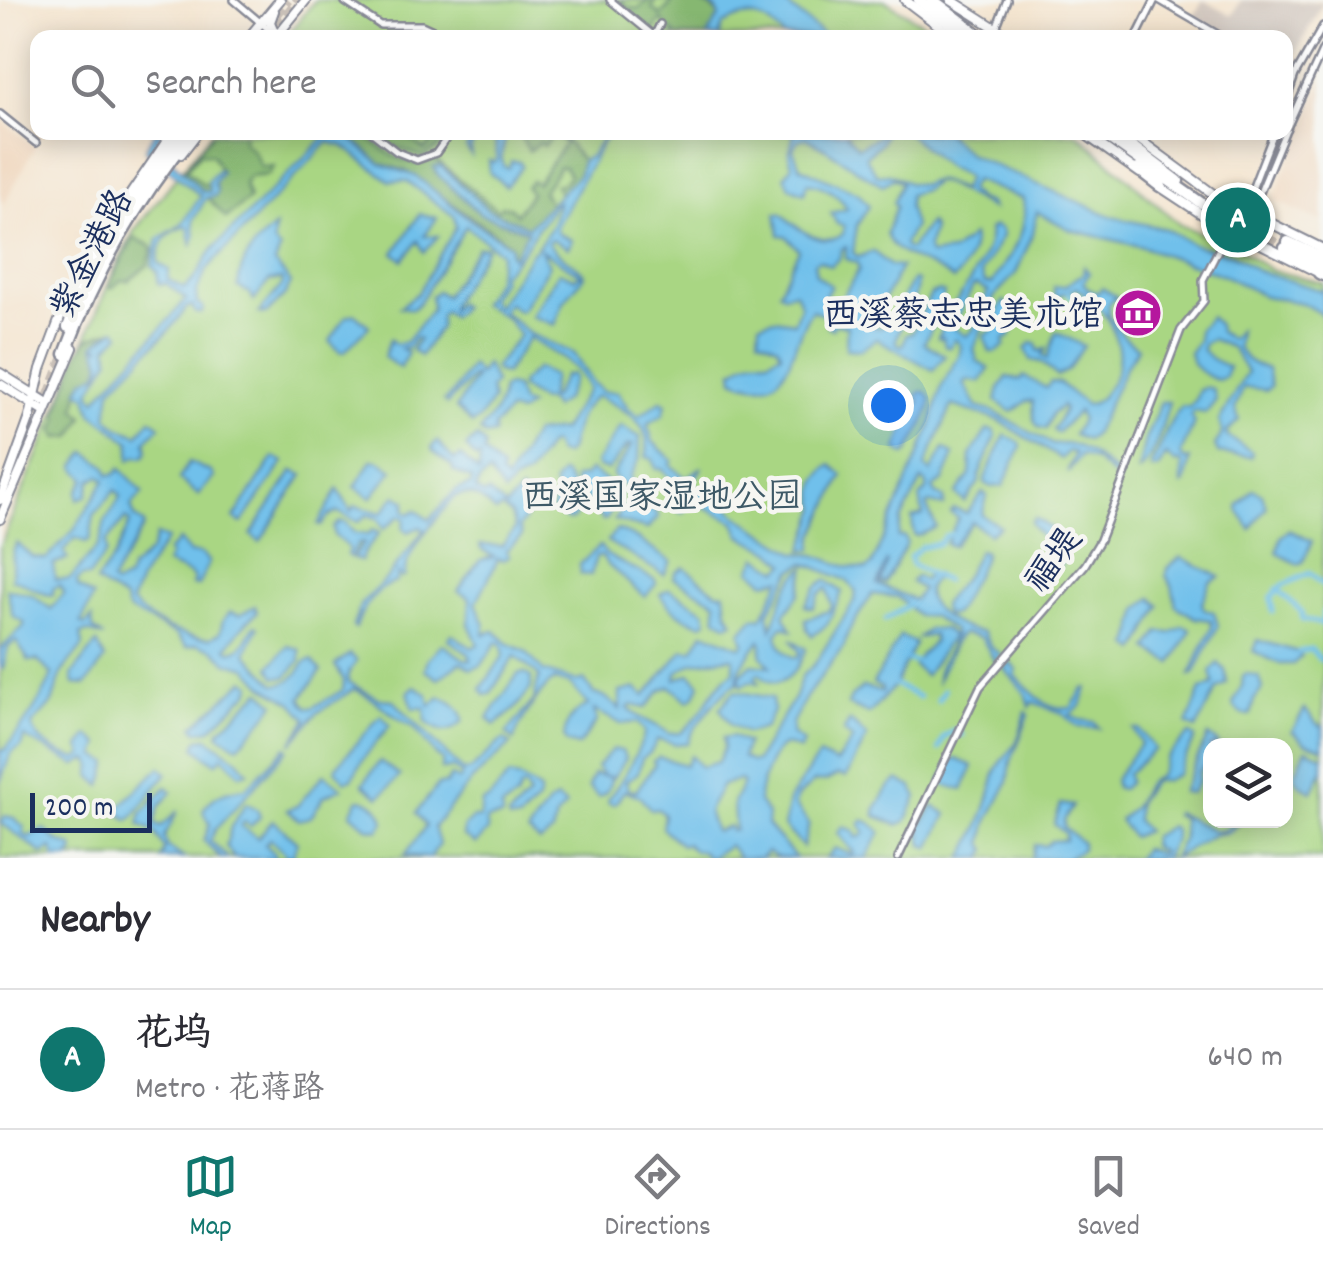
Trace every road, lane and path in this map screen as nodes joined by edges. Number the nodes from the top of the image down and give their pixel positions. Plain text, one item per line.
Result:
1 (234, 0) edge
2 (282, 0) edge
3 (306, 0) edge
4 (610, 0) edge
5 (905, 0) edge
6 (919, 0) edge
7 (933, 0) edge
8 (952, 0) edge
9 (1006, 0) edge
10 (1158, 0) edge
11 (345, 2) edge
12 (261, 22) junction
13 (661, 26) dead end
14 (1323, 26) edge
15 (996, 28) junction
16 (256, 30) edge
17 (268, 30) edge
18 (273, 30) edge
19 (281, 30) edge
20 (430, 30) edge
21 (647, 30) edge
22 (658, 30) edge
23 (944, 30) edge
24 (958, 30) edge
25 (972, 30) edge
26 (999, 30) edge
27 (1141, 30) edge
28 (1210, 30) edge
29 (1323, 48) edge
30 (1295, 76) joint
31 (1293, 82) edge
32 (0, 114) edge
33 (1293, 114) edge
34 (30, 138) edge
35 (32, 140) edge
36 (174, 140) edge
37 (186, 140) edge
38 (381, 140) edge
39 (445, 140) edge
40 (1097, 140) edge
41 (1112, 140) edge
42 (1126, 140) edge
43 (1129, 140) edge
44 (1139, 140) edge
45 (1271, 140) edge
46 (1281, 140) edge
47 (36, 143) dead end
48 (169, 155) junction
49 (1167, 163) junction
50 (158, 169) junction
51 (1160, 186) joint
52 (132, 190) joint
53 (145, 200) joint
54 (1248, 212) junction
55 (114, 218) junction
56 (128, 226) junction
57 (1229, 229) junction
58 (1323, 249) edge
59 (1323, 258) edge
60 (1322, 272) edge
61 (92, 278) junction
62 (62, 353) tunnel mouth
63 (0, 373) edge
64 (0, 384) edge
65 (33, 402) junction
66 (47, 408) junction
67 (0, 500) edge
68 (0, 519) edge
69 (898, 858) edge

1 - 12 street
2 - 12 main road
2 - 18 main road
3 - 19 main road
4 - 21 street
5 - 23 main road
6 - 24 highway
7 - 25 highway
8 - 15 main road
9 - 15 street
10 - 27 street
10 - 28 street
11 - 20 street
12 - 16 main road
12 - 17 street
13 - 22 street
14 - 30 street
15 - 26 main road
29 - 33 street
30 - 31 street
32 - 34 street
35 - 47 street
36 - 48 highway
37 - 48 highway
38 - 39 street
40 - 51 highway
41 - 42 highway
43 - 49 highway
44 - 49 main road
45 - 54 street
46 - 54 street
48 - 50 highway, 紫金港路
49 - 54 main road
50 - 52 highway
50 - 53 highway
50 - 61 highway, 紫金港路
51 - 57 main road
52 - 55 main road, 紫金港路
53 - 56 main road, 紫金港路
54 - 57 street
54 - 58 main road
55 - 61 highway
55 - 65 main road, 紫金港路
56 - 61 highway
56 - 66 main road, 紫金港路
57 - 60 main road
57 - 69 street, 福堤
59 - 60 highway
61 - 62 highway
63 - 65 main road
64 - 65 main road
65 - 66 main road
65 - 67 main road, 紫金港路
66 - 68 main road, 紫金港路

